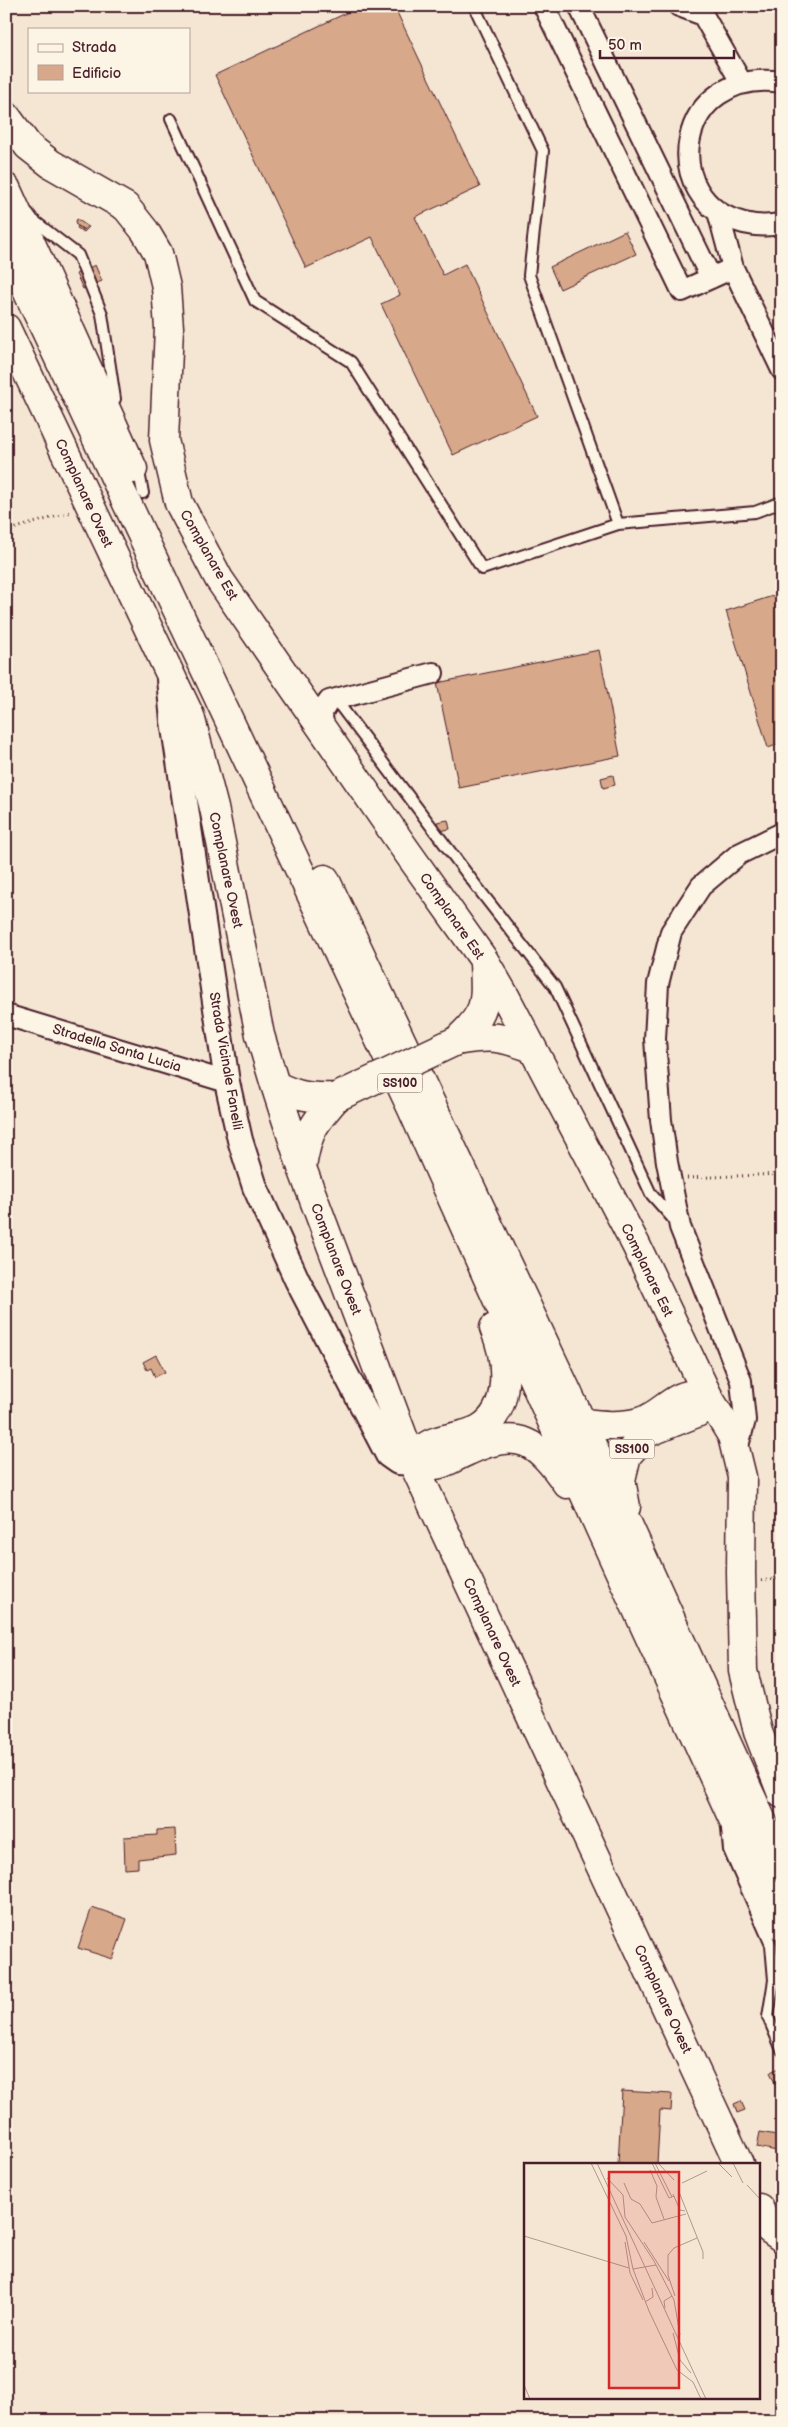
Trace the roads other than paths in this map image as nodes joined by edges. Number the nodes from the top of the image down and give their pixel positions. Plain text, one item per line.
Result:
1 (474, 6) edge
2 (544, 6) edge
3 (579, 6) edge
4 (679, 6) edge
5 (741, 82) junction
6 (782, 82) edge
7 (6, 116) edge
8 (171, 119) dead end
9 (6, 177) edge
10 (6, 188) edge
11 (718, 212) junction
12 (782, 223) edge
13 (6, 246) edge
14 (733, 268) junction
15 (711, 278) junction
16 (6, 328) edge
17 (782, 370) edge
18 (119, 410) dead end
19 (126, 427) dead end
20 (143, 493) junction
21 (782, 502) edge
22 (618, 524) junction
23 (168, 670) junction
24 (432, 673) dead end
25 (335, 699) junction
26 (323, 731) junction
27 (782, 833) edge
28 (484, 960) junction
29 (6, 1015) edge
30 (456, 1041) junction
31 (532, 1048) junction
32 (227, 1082) junction
33 (275, 1085) junction
34 (337, 1097) junction
35 (412, 1109) junction
36 (302, 1168) junction
37 (680, 1227) junction
38 (709, 1398) junction
39 (582, 1423) junction
40 (736, 1453) junction
41 (414, 1463) junction
42 (600, 1532) junction
43 (634, 1540) junction
44 (782, 1794) edge
45 (725, 1801) junction
46 (782, 1864) edge
47 (782, 1926) edge
48 (782, 2050) edge
49 (739, 2163) edge
50 (760, 2210) edge
51 (782, 2238) edge

1 - 22 lane
2 - 15 street
3 - 15 street
4 - 5 street
5 - 6 street
5 - 11 street
7 - 26 main road, Complanare Est
8 - 22 lane
9 - 18 lane
10 - 20 main road, SS100
11 - 12 street
11 - 14 street
13 - 35 main road, SS100
14 - 15 street
14 - 17 street
16 - 23 main road, Complanare Ovest
19 - 20 lane
20 - 39 main road, SS100
21 - 22 lane
23 - 32 street, Strada Vicinale Fanelli
23 - 33 main road, Complanare Ovest
24 - 25 street
25 - 26 street
25 - 37 lane
26 - 28 main road, Complanare Est
27 - 37 street
28 - 30 main road
28 - 31 main road, Complanare Est
29 - 32 street, Stradella Santa Lucia
30 - 31 main road
30 - 34 main road, bridge
31 - 38 main road, Complanare Est
32 - 41 street, Strada Vicinale Fanelli
33 - 34 main road
33 - 36 main road, Complanare Ovest
34 - 36 main road
35 - 41 main road, SS100
35 - 42 main road, SS100
36 - 41 main road, Complanare Ovest
37 - 40 street
38 - 39 main road, SS100
38 - 40 main road, Complanare Est
38 - 43 main road, SS100
39 - 43 main road, SS100
40 - 44 main road, Complanare Est
41 - 42 main road, SS100
41 - 49 main road, Complanare Ovest
42 - 45 main road, SS100
43 - 46 main road, SS100
45 - 47 main road, SS100
45 - 48 lane
50 - 51 main road

